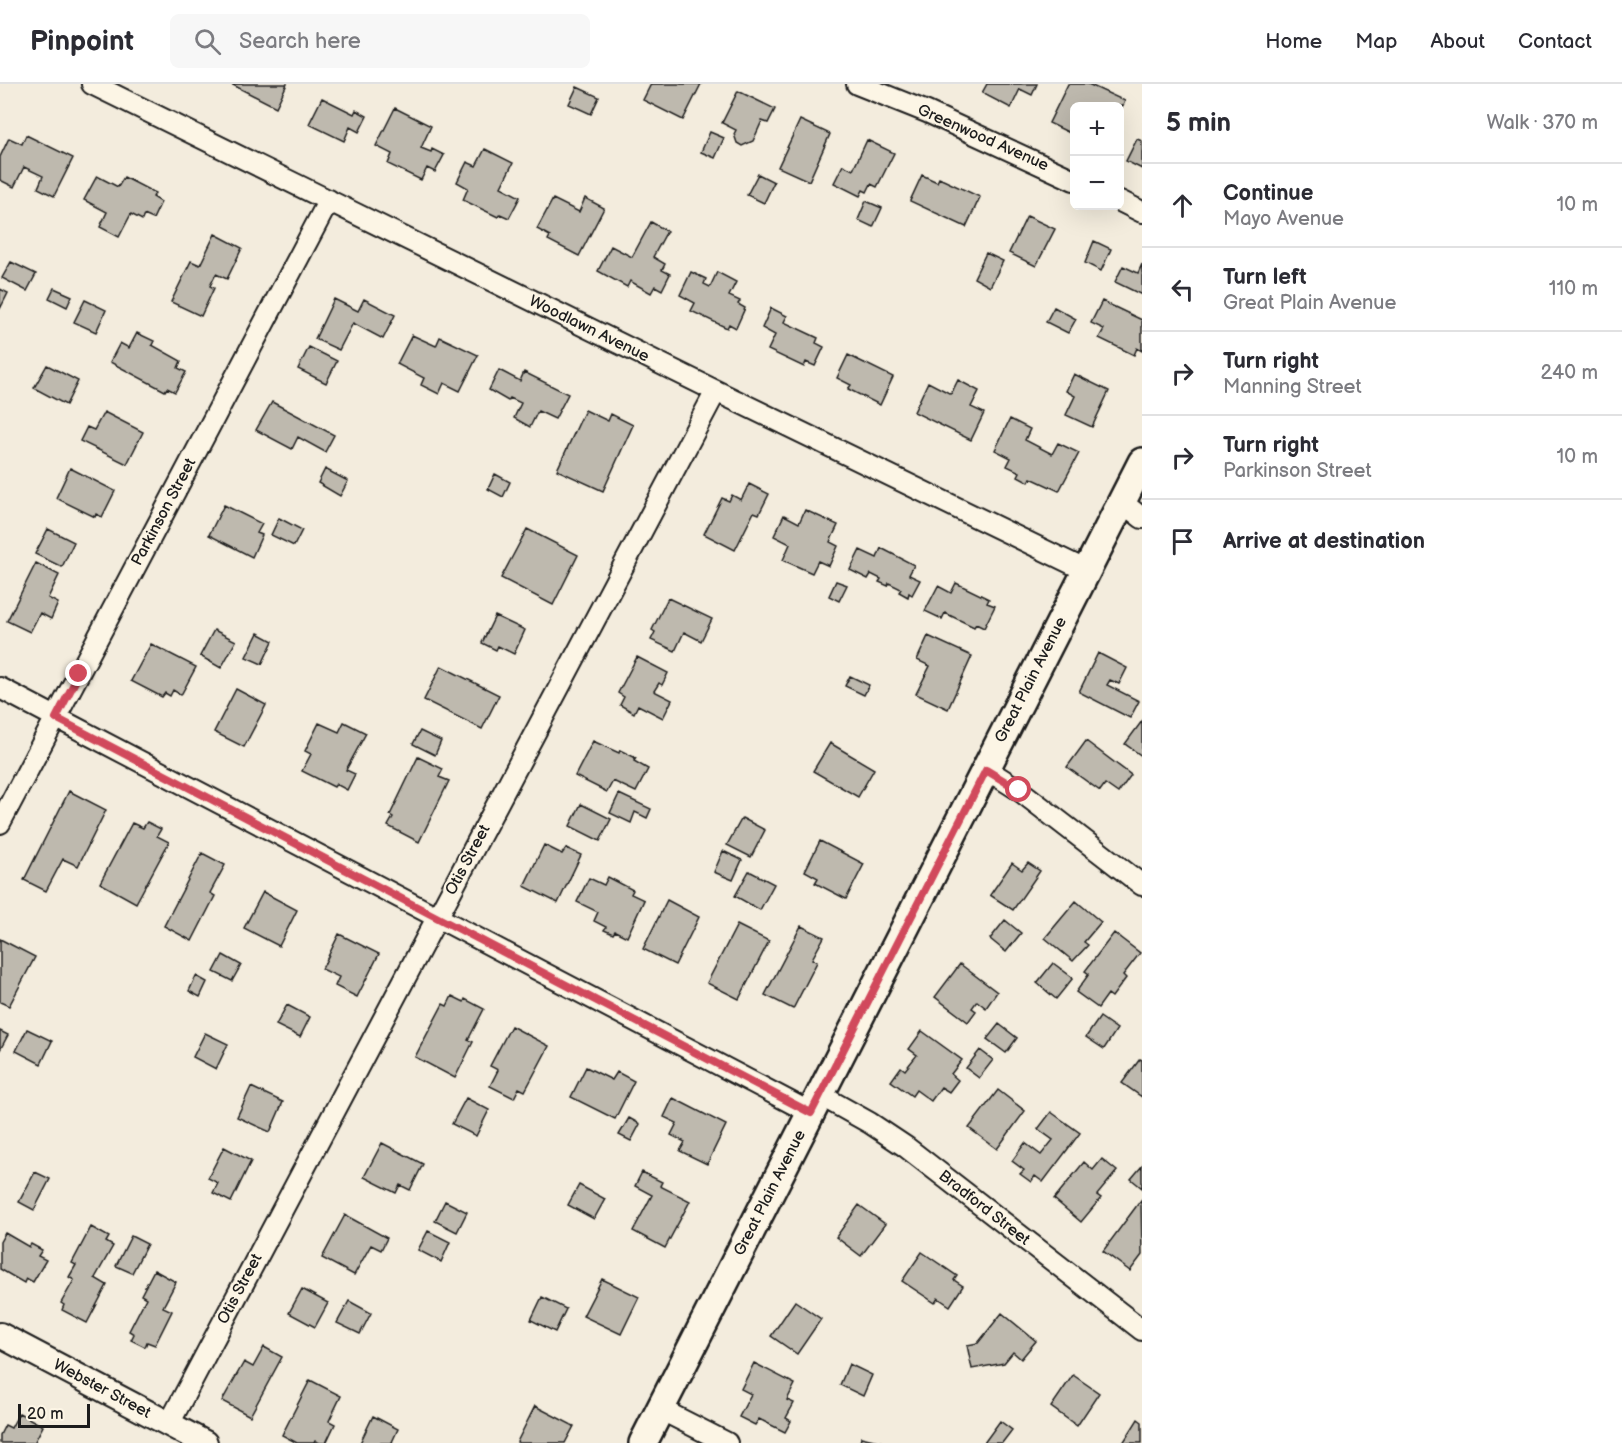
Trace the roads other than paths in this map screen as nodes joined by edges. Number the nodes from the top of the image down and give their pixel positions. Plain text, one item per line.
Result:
1 (92, 84) edge
2 (857, 84) edge
3 (1070, 178) edge
4 (329, 200) junction
5 (1124, 203) edge
6 (1142, 212) edge
7 (716, 391) junction
8 (1142, 462) edge
9 (1132, 510) edge
10 (1087, 571) junction
11 (0, 688) edge
12 (56, 718) junction
13 (986, 770) junction
14 (0, 823) edge
15 (1142, 885) edge
16 (437, 917) junction
17 (815, 1104) junction
18 (1142, 1330) edge
19 (0, 1335) edge
20 (660, 1409) junction
21 (169, 1424) junction
22 (205, 1443) edge
23 (643, 1443) edge
24 (727, 1443) edge

1 - 4 street, Woodlawn Avenue
2 - 3 street, Greenwood Avenue
4 - 7 street, Woodlawn Avenue
4 - 12 street, Parkinson Street
5 - 6 street
7 - 10 street, Woodlawn Avenue
7 - 16 street, Otis Street
8 - 9 main road, Great Plain Avenue
9 - 10 main road, Great Plain Avenue
10 - 13 main road, Great Plain Avenue
11 - 12 street, Bradford Street
12 - 14 street, Parkinson Street
12 - 16 street, Bradford Street
13 - 15 street
13 - 17 main road, Great Plain Avenue
16 - 17 street, Bradford Street
16 - 21 street, Otis Street
17 - 18 street, Bradford Street
17 - 20 main road, Great Plain Avenue
19 - 21 street, Webster Street
20 - 23 main road, Great Plain Avenue
20 - 24 street
21 - 22 street, Webster Street

